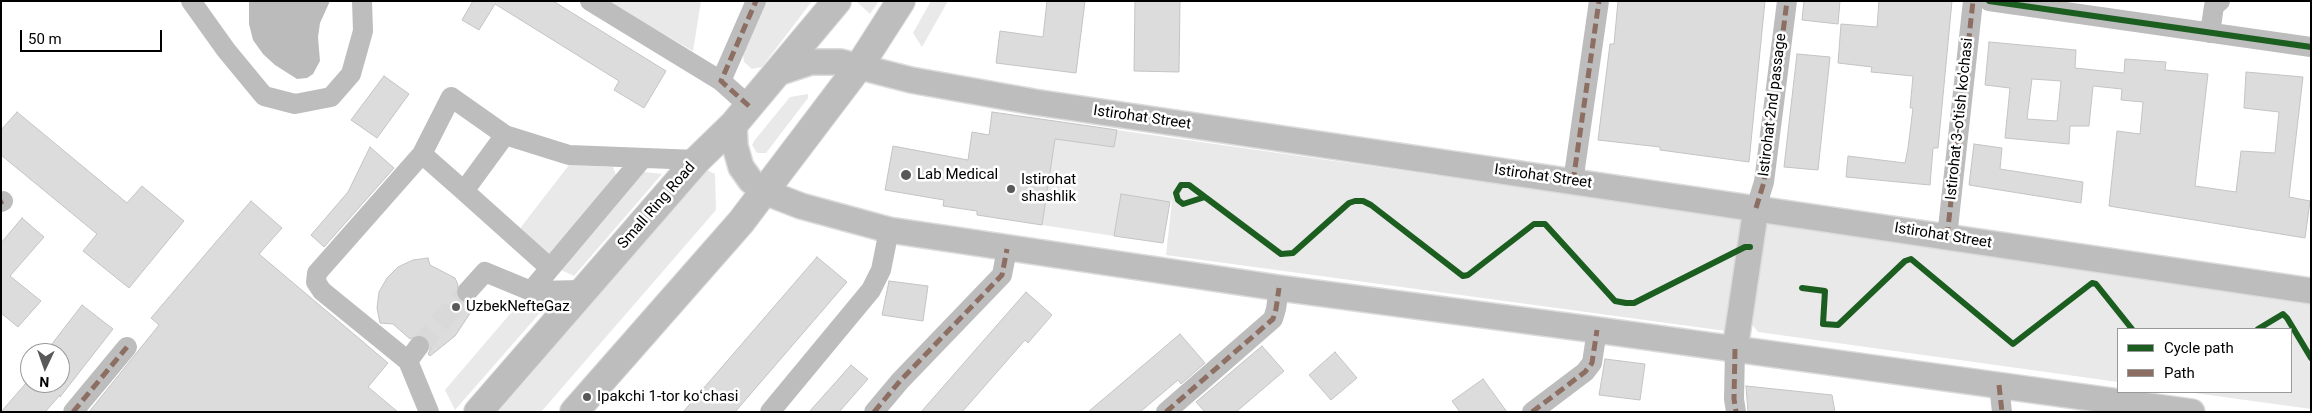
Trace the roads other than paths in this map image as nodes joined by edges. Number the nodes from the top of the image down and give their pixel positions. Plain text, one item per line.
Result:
1 (192, 1) edge
2 (362, 1) edge
3 (590, 1) edge
4 (756, 1) edge
5 (837, 1) edge
6 (901, 1) edge
7 (1599, 1) edge
8 (1787, 1) edge
9 (1973, 1) edge
10 (1989, 1) edge
11 (2220, 1) edge
12 (2210, 33) junction
13 (2311, 47) edge
14 (860, 65) junction
15 (778, 73) junction
16 (721, 81) junction
17 (742, 115) junction
18 (505, 135) junction
19 (422, 154) junction
20 (642, 159) junction
21 (697, 160) junction
22 (1573, 182) junction
23 (464, 191) junction
24 (765, 192) junction
25 (1756, 208) junction
26 (889, 230) junction
27 (1947, 237) junction
28 (1007, 249) junction
29 (550, 268) junction
30 (1278, 288) junction
31 (584, 290) junction
32 (531, 291) junction
33 (467, 292) tunnel mouth
34 (2311, 292) edge
35 (1597, 330) junction
36 (127, 347) dead end
37 (1735, 349) junction
38 (1999, 385) junction
39 (73, 412) edge
40 (429, 412) edge
41 (478, 412) edge
42 (574, 412) edge
43 (770, 412) edge
44 (874, 412) edge
45 (1166, 412) edge
46 (1532, 412) edge
47 (1736, 412) edge
48 (2002, 412) edge
49 (2192, 412) edge

1 - 2 street
3 - 16 street
4 - 16 street
5 - 15 highway, Small Ring Road
6 - 14 highway
7 - 22 street
8 - 25 street, Istirohat 2nd passage
9 - 27 street, Istirohat 3-o'tish ko'chasi
10 - 12 street
11 - 12 street
12 - 13 street
14 - 15 main road, Istirohat Street
14 - 22 main road, Istirohat Street
14 - 24 highway
15 - 17 highway, Small Ring Road
16 - 17 street
17 - 21 highway, Small Ring Road
17 - 24 main road
18 - 19 street
18 - 20 street
18 - 23 street
19 - 23 street
19 - 40 street
20 - 21 street
20 - 29 street
21 - 31 highway, Small Ring Road
22 - 25 main road, Istirohat Street
23 - 29 street
24 - 26 main road
24 - 42 highway
25 - 27 main road, Istirohat Street
25 - 37 main road
26 - 28 main road
26 - 43 street
27 - 34 main road, Istirohat Street
28 - 30 main road
28 - 44 street
29 - 32 street
30 - 35 main road
30 - 45 street
31 - 32 street
31 - 41 highway, Small Ring Road
32 - 33 street
35 - 37 main road
35 - 46 street
36 - 39 street
37 - 38 main road
37 - 47 street
38 - 48 street
38 - 49 main road

